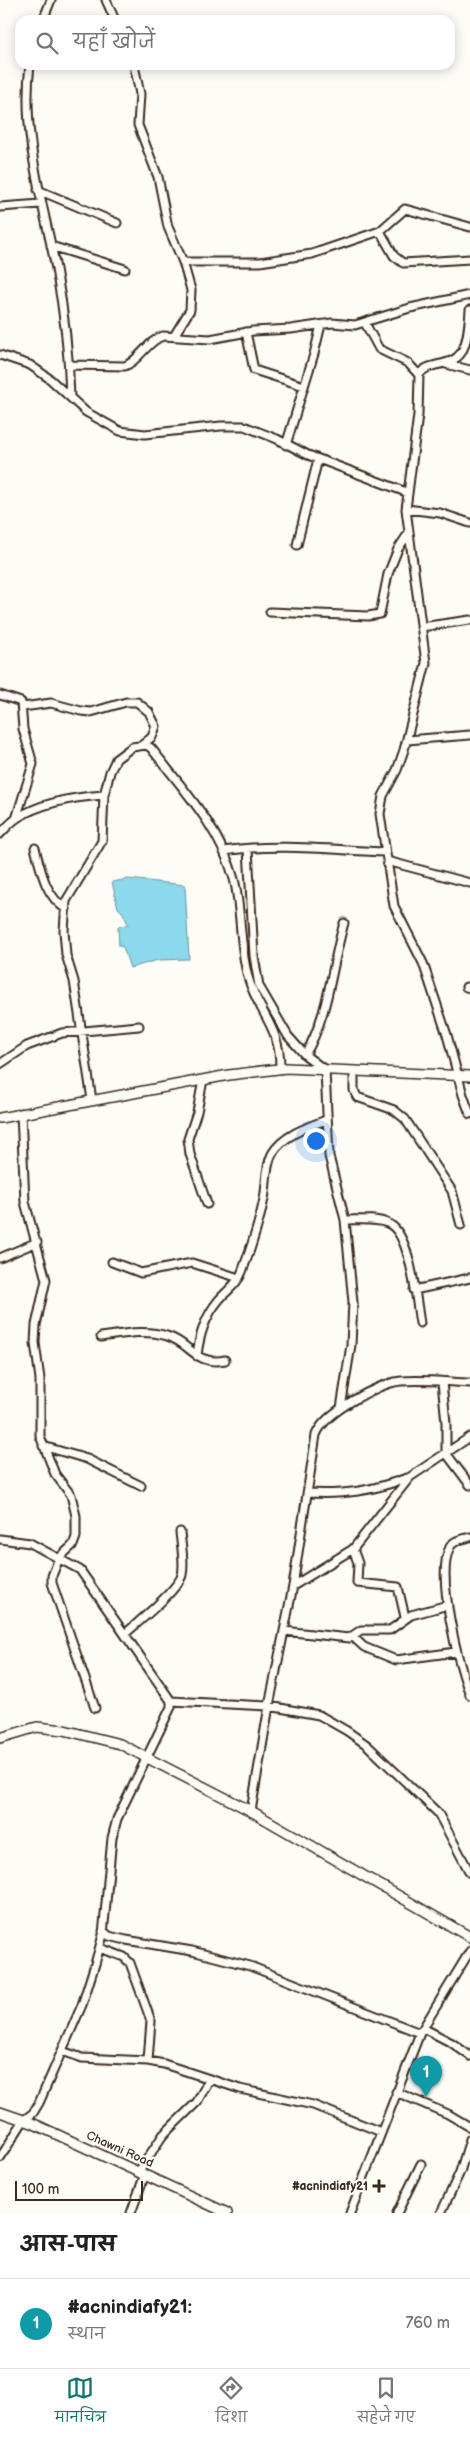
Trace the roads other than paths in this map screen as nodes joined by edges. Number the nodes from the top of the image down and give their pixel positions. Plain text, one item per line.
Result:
1 (51, 0) edge
2 (106, 0) edge
3 (45, 15) edge
4 (113, 15) edge
5 (30, 70) edge
6 (135, 70) edge
7 (38, 190) junction
8 (41, 204) junction
9 (0, 207) edge
10 (117, 223) dead end
11 (470, 227) edge
12 (380, 231) junction
13 (51, 246) junction
14 (470, 258) edge
15 (183, 262) junction
16 (125, 269) dead end
17 (470, 295) edge
18 (470, 310) edge
19 (365, 323) junction
20 (321, 325) junction
21 (246, 332) junction
22 (174, 336) junction
23 (0, 355) edge
24 (445, 364) junction
25 (69, 365) junction
26 (470, 370) edge
27 (419, 375) junction
28 (304, 386) junction
29 (70, 397) junction
30 (286, 445) junction
31 (318, 459) junction
32 (406, 492) junction
33 (406, 509) junction
34 (470, 523) edge
35 (408, 534) junction
36 (298, 545) dead end
37 (270, 612) dead end
38 (470, 620) edge
39 (422, 627) junction
40 (0, 695) edge
41 (23, 707) junction
42 (470, 735) edge
43 (408, 736) junction
44 (142, 745) junction
45 (104, 795) junction
46 (16, 818) junction
47 (0, 834) edge
48 (35, 848) dead end
49 (244, 848) junction
50 (226, 851) junction
51 (386, 852) junction
52 (387, 861) junction
53 (470, 883) edge
54 (66, 909) junction
55 (344, 923) dead end
56 (139, 1026) dead end
57 (82, 1030) junction
58 (305, 1055) junction
59 (0, 1064) edge
60 (280, 1068) junction
61 (324, 1070) junction
62 (354, 1072) junction
63 (458, 1076) junction
64 (470, 1076) edge
65 (203, 1080) junction
66 (92, 1100) junction
67 (21, 1114) junction
68 (470, 1114) edge
69 (0, 1118) edge
70 (326, 1120) junction
71 (207, 1204) dead end
72 (345, 1220) junction
73 (461, 1225) dead end
74 (36, 1242) junction
75 (0, 1258) edge
76 (112, 1262) dead end
77 (239, 1278) junction
78 (470, 1278) edge
79 (414, 1290) junction
80 (420, 1324) dead end
81 (101, 1338) dead end
82 (197, 1356) junction
83 (225, 1360) dead end
84 (442, 1382) junction
85 (470, 1383) edge
86 (340, 1408) junction
87 (470, 1437) edge
88 (44, 1446) junction
89 (446, 1453) junction
90 (410, 1477) junction
91 (470, 1485) edge
92 (141, 1486) dead end
93 (307, 1493) junction
94 (180, 1532) dead end
95 (470, 1537) edge
96 (0, 1539) edge
97 (353, 1550) junction
98 (59, 1558) junction
99 (293, 1586) junction
100 (448, 1606) junction
101 (405, 1617) junction
102 (284, 1630) junction
103 (125, 1634) junction
104 (352, 1636) junction
105 (456, 1652) junction
106 (470, 1696) edge
107 (171, 1701) junction
108 (269, 1706) junction
109 (95, 1708) dead end
110 (0, 1738) edge
111 (146, 1756) junction
112 (251, 1811) junction
113 (470, 1874) edge
114 (103, 1931) junction
115 (470, 1937) edge
116 (100, 1948) junction
117 (470, 1951) edge
118 (422, 2030) junction
119 (62, 2051) junction
120 (470, 2056) edge
121 (148, 2060) junction
122 (209, 2080) junction
123 (396, 2092) junction
124 (0, 2112) edge
125 (24, 2120) junction
126 (470, 2127) edge
127 (381, 2132) junction
128 (470, 2139) edge
129 (0, 2158) edge
130 (421, 2164) dead end
131 (142, 2172) junction
132 (131, 2213) edge
133 (227, 2213) edge
134 (350, 2213) edge
135 (397, 2213) edge
136 (441, 2213) edge

1 - 3 street
2 - 4 street
5 - 7 street
6 - 15 street
7 - 8 street
7 - 10 street
8 - 9 street
8 - 13 street
11 - 12 street
12 - 14 street
12 - 15 street
13 - 16 street
13 - 25 street
15 - 22 street
17 - 19 street
18 - 24 street
19 - 20 street
19 - 27 street
20 - 21 street
20 - 28 street
21 - 22 street
21 - 28 street
22 - 25 street
23 - 29 street
24 - 26 street
24 - 27 street
25 - 29 street
27 - 32 street
28 - 30 street
29 - 30 street
30 - 31 street
31 - 32 street
31 - 36 street
32 - 33 street
33 - 34 street
33 - 35 street
35 - 37 street
35 - 39 street
38 - 39 street
39 - 43 street
40 - 41 street
41 - 44 street
41 - 46 street
42 - 43 street
43 - 51 street
44 - 45 street
44 - 50 street
45 - 46 street
45 - 54 street
46 - 47 street
48 - 54 street
49 - 50 street
49 - 51 street
49 - 58 street
50 - 60 street
51 - 52 street
52 - 53 street
52 - 63 street
54 - 57 street
55 - 58 street
56 - 57 street
57 - 59 street
57 - 66 street
58 - 61 street
60 - 61 street
60 - 65 street
61 - 62 street
61 - 70 street
62 - 63 street
62 - 73 street
63 - 64 street
63 - 68 street
65 - 66 street
65 - 71 street
66 - 67 street
67 - 69 street
67 - 74 street
70 - 72 street
70 - 77 street
72 - 79 street
72 - 86 street
74 - 75 street
74 - 88 street
76 - 77 street
77 - 82 street
78 - 79 street
79 - 80 street
81 - 82 street
82 - 83 street
84 - 85 street
84 - 86 street
84 - 89 street
86 - 93 street
87 - 89 street
88 - 92 street
88 - 98 street
89 - 90 street
89 - 91 street
90 - 93 street
90 - 97 street
93 - 99 street
94 - 103 street
95 - 100 street
96 - 98 street
97 - 99 street
97 - 101 street
98 - 103 street
98 - 109 street
99 - 102 street
100 - 101 street
100 - 105 street
101 - 104 street
102 - 104 street
102 - 108 street
103 - 107 street
104 - 105 street
105 - 106 street
107 - 108 street
107 - 111 street
108 - 112 street
108 - 113 street
110 - 111 street
111 - 112 street
111 - 114 street
112 - 115 street
114 - 116 street
114 - 118 street
116 - 119 street
116 - 121 street
117 - 118 street
118 - 120 street
118 - 123 street
119 - 121 street
119 - 125 street
121 - 122 street
122 - 127 street
122 - 131 street
123 - 126 street
123 - 127 street
124 - 125 street, Chawni Road
125 - 129 street
125 - 131 street, Chawni Road
127 - 134 street
128 - 136 street
130 - 135 street
131 - 132 street
131 - 133 street, Chawni Road

